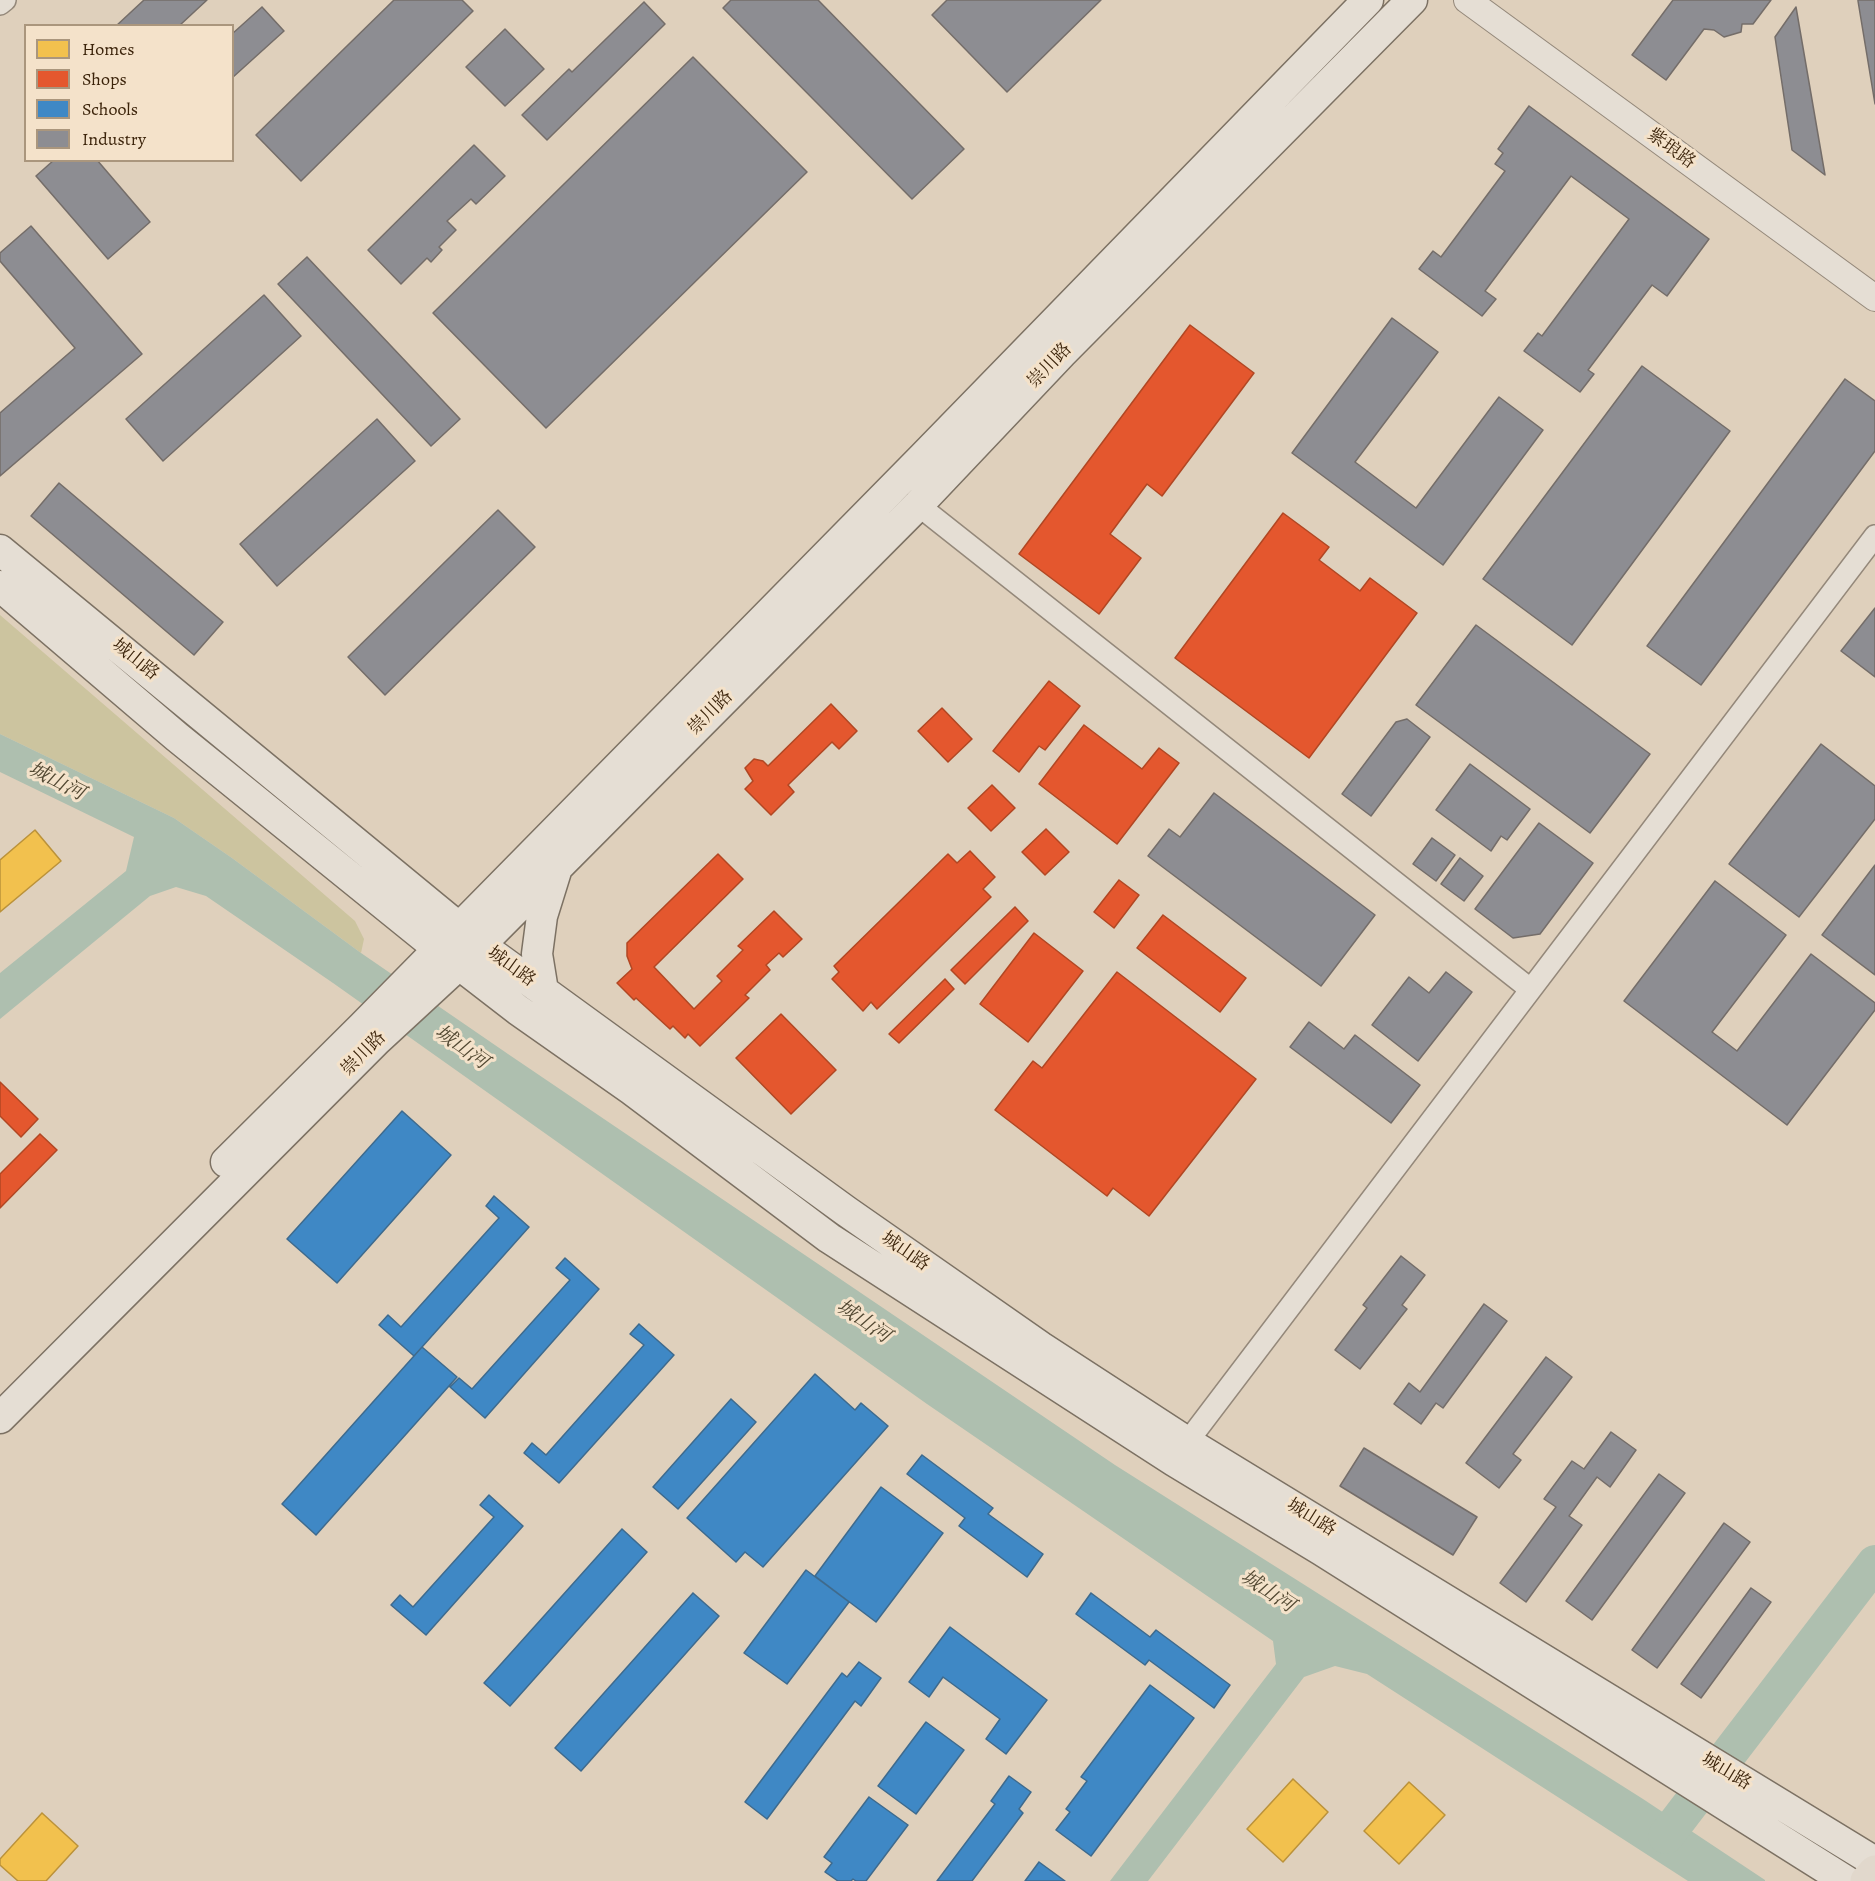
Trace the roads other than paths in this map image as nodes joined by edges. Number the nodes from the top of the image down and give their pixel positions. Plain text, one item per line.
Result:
1 (5, 0) edge
2 (1368, 0) edge
3 (1412, 0) edge
4 (1467, 0) edge
5 (0, 4) edge
6 (1875, 298) edge
7 (918, 505) junction
8 (1875, 536) edge
9 (0, 549) edge
10 (0, 586) edge
11 (556, 868) junction
12 (450, 955) junction
13 (1530, 989) junction
14 (543, 991) junction
15 (370, 1034) junction
16 (0, 1390) edge
17 (0, 1418) edge
18 (1180, 1452) junction
19 (1875, 1862) edge
20 (1875, 1872) edge
21 (1846, 1881) edge
22 (1866, 1881) edge

1 - 5 street
2 - 12 main road, 崇川路
3 - 7 main road, 崇川路
4 - 6 street, 紫琅路
7 - 11 main road, 崇川路
7 - 13 street
8 - 13 street
9 - 12 main road, 城山路
10 - 12 main road, 城山路
11 - 12 main road, 崇川路
11 - 14 main road
12 - 14 main road, 城山路
12 - 15 main road, 崇川路
12 - 18 main road, 城山路
13 - 18 street
14 - 18 main road, 城山路
15 - 16 main road, 崇川路
15 - 17 main road, 崇川路
18 - 19 main road, 城山路
18 - 21 main road, 城山路
20 - 22 main road

